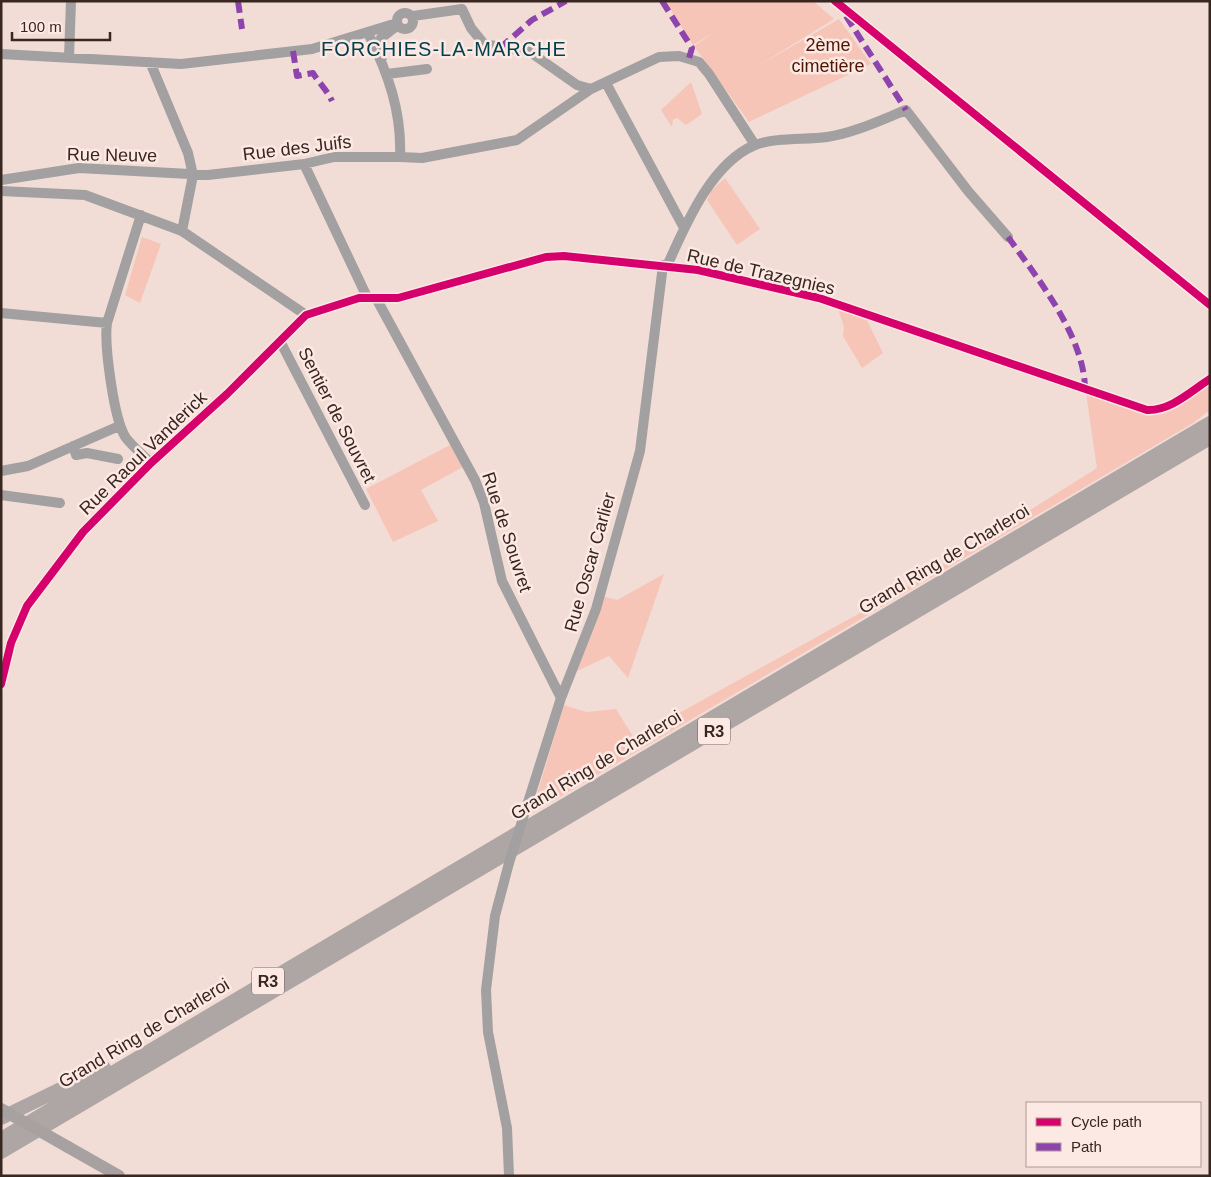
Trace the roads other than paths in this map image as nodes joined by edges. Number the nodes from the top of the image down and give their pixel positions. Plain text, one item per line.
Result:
1 (71, 1) edge
2 (404, 1) edge
3 (408, 14) junction
4 (398, 25) junction
5 (368, 33) junction
6 (1, 54) edge
7 (69, 58) junction
8 (150, 62) junction
9 (383, 64) junction
10 (427, 69) dead end
11 (387, 74) junction
12 (606, 82) junction
13 (591, 89) junction
14 (756, 145) junction
15 (400, 157) junction
16 (304, 164) junction
17 (193, 174) junction
18 (1, 180) edge
19 (4, 192) edge
20 (141, 216) junction
21 (684, 228) junction
22 (182, 231) junction
23 (1008, 237) dead end
24 (665, 266) junction
25 (371, 298) junction
26 (1, 312) edge
27 (306, 315) junction
28 (107, 323) junction
29 (280, 340) junction
30 (1210, 379) edge
31 (1210, 423) edge
32 (120, 426) junction
33 (1210, 438) edge
34 (72, 446) junction
35 (118, 458) dead end
36 (151, 463) junction
37 (1, 471) edge
38 (1, 495) edge
39 (60, 503) dead end
40 (366, 505) dead end
41 (1, 684) edge
42 (561, 698) junction
43 (174, 1037) junction
44 (1, 1109) edge
45 (1, 1118) edge
46 (46, 1126) junction
47 (1, 1139) edge
48 (1, 1152) edge
49 (1, 1163) edge
50 (119, 1176) edge
51 (509, 1176) edge

1 - 7 street
2 - 3 street
3 - 4 street
3 - 13 street
4 - 5 street
4 - 9 street
5 - 8 street
5 - 9 street
6 - 7 street
7 - 8 street
8 - 17 street
9 - 11 street
10 - 11 street
11 - 15 street
12 - 13 street, Rue des Juifs
12 - 14 street, Rue des Juifs
12 - 21 street
13 - 15 street, Rue des Juifs
14 - 21 street, Rue Oscar Carlier
14 - 23 street
15 - 16 street, Rue des Juifs
16 - 17 street, Rue des Juifs
16 - 25 street, Rue de Souvret
17 - 18 street, Rue Neuve
17 - 22 street
19 - 20 street
20 - 22 street
20 - 28 street
21 - 24 street, Rue Oscar Carlier
22 - 27 street
24 - 25 street, Rue de Trazegnies
24 - 30 street, Rue de Trazegnies
24 - 42 street, Rue Oscar Carlier
25 - 27 street, Rue de Trazegnies
25 - 42 street, Rue de Souvret
26 - 28 street
27 - 29 street, Rue Raoul Vanderick
28 - 32 street
29 - 36 street, Rue Raoul Vanderick
29 - 40 street, Sentier de Souvret
31 - 43 highway, Grand Ring de Charleroi / R3
32 - 34 street
32 - 36 street
33 - 46 highway, Grand Ring de Charleroi / R3
34 - 35 street
34 - 37 street
36 - 41 street, Rue Raoul Vanderick
38 - 39 street
42 - 51 street, Rue Oscar Carlier, bridge
43 - 45 highway
43 - 47 highway, Grand Ring de Charleroi / R3
44 - 50 main road, bridge
46 - 48 highway, Grand Ring de Charleroi / R3
46 - 49 highway

